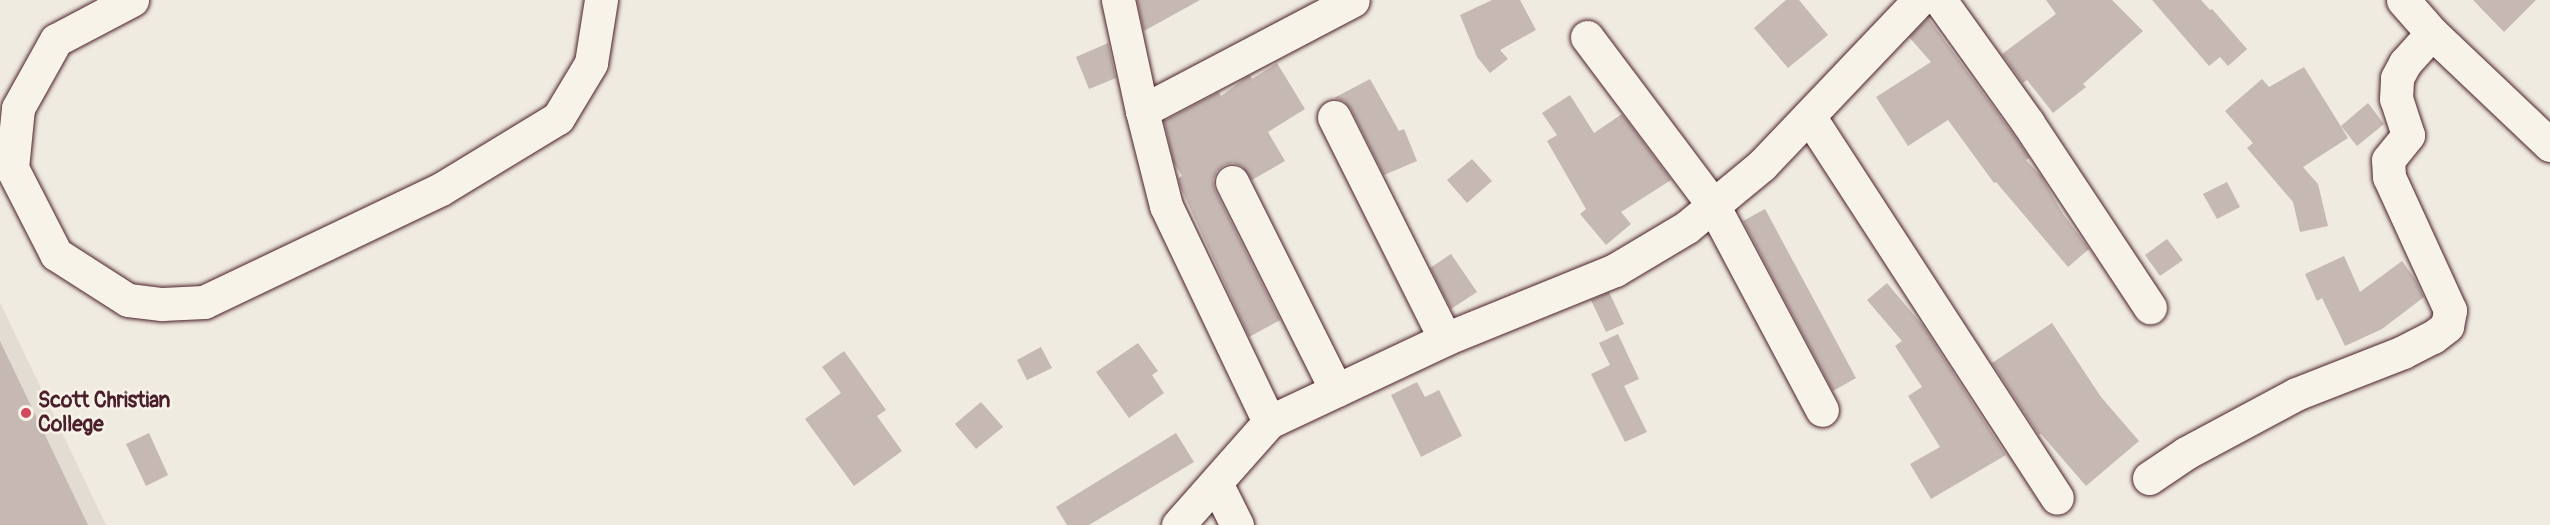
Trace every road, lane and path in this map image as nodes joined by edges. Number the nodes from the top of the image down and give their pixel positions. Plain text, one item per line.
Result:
1 (132, 0) edge
2 (602, 0) edge
3 (1118, 0) edge
4 (1353, 0) edge
5 (1919, 0) edge
6 (1940, 0) edge
7 (2403, 0) edge
8 (2432, 33) junction
9 (1587, 37) dead end
10 (1142, 111) junction
11 (1809, 116) junction
12 (1334, 117) dead end
13 (2550, 145) edge
14 (6, 163) edge
15 (1232, 182) dead end
16 (1713, 205) junction
17 (2150, 307) dead end
18 (1445, 339) junction
19 (1336, 390) junction
20 (1822, 410) dead end
21 (1269, 422) junction
22 (2149, 478) dead end
23 (1215, 483) junction
24 (2057, 498) dead end
25 (1178, 525) edge
26 (1237, 525) edge

1 - 14 street
2 - 14 street
3 - 10 street
4 - 10 street
5 - 11 street
6 - 17 street
7 - 8 street
8 - 13 street
8 - 22 street
9 - 16 street
10 - 21 street
11 - 16 street
11 - 24 street
12 - 18 street
15 - 19 street
16 - 18 street
16 - 20 street
18 - 19 street
19 - 21 street
21 - 23 street
23 - 25 street
23 - 26 street

